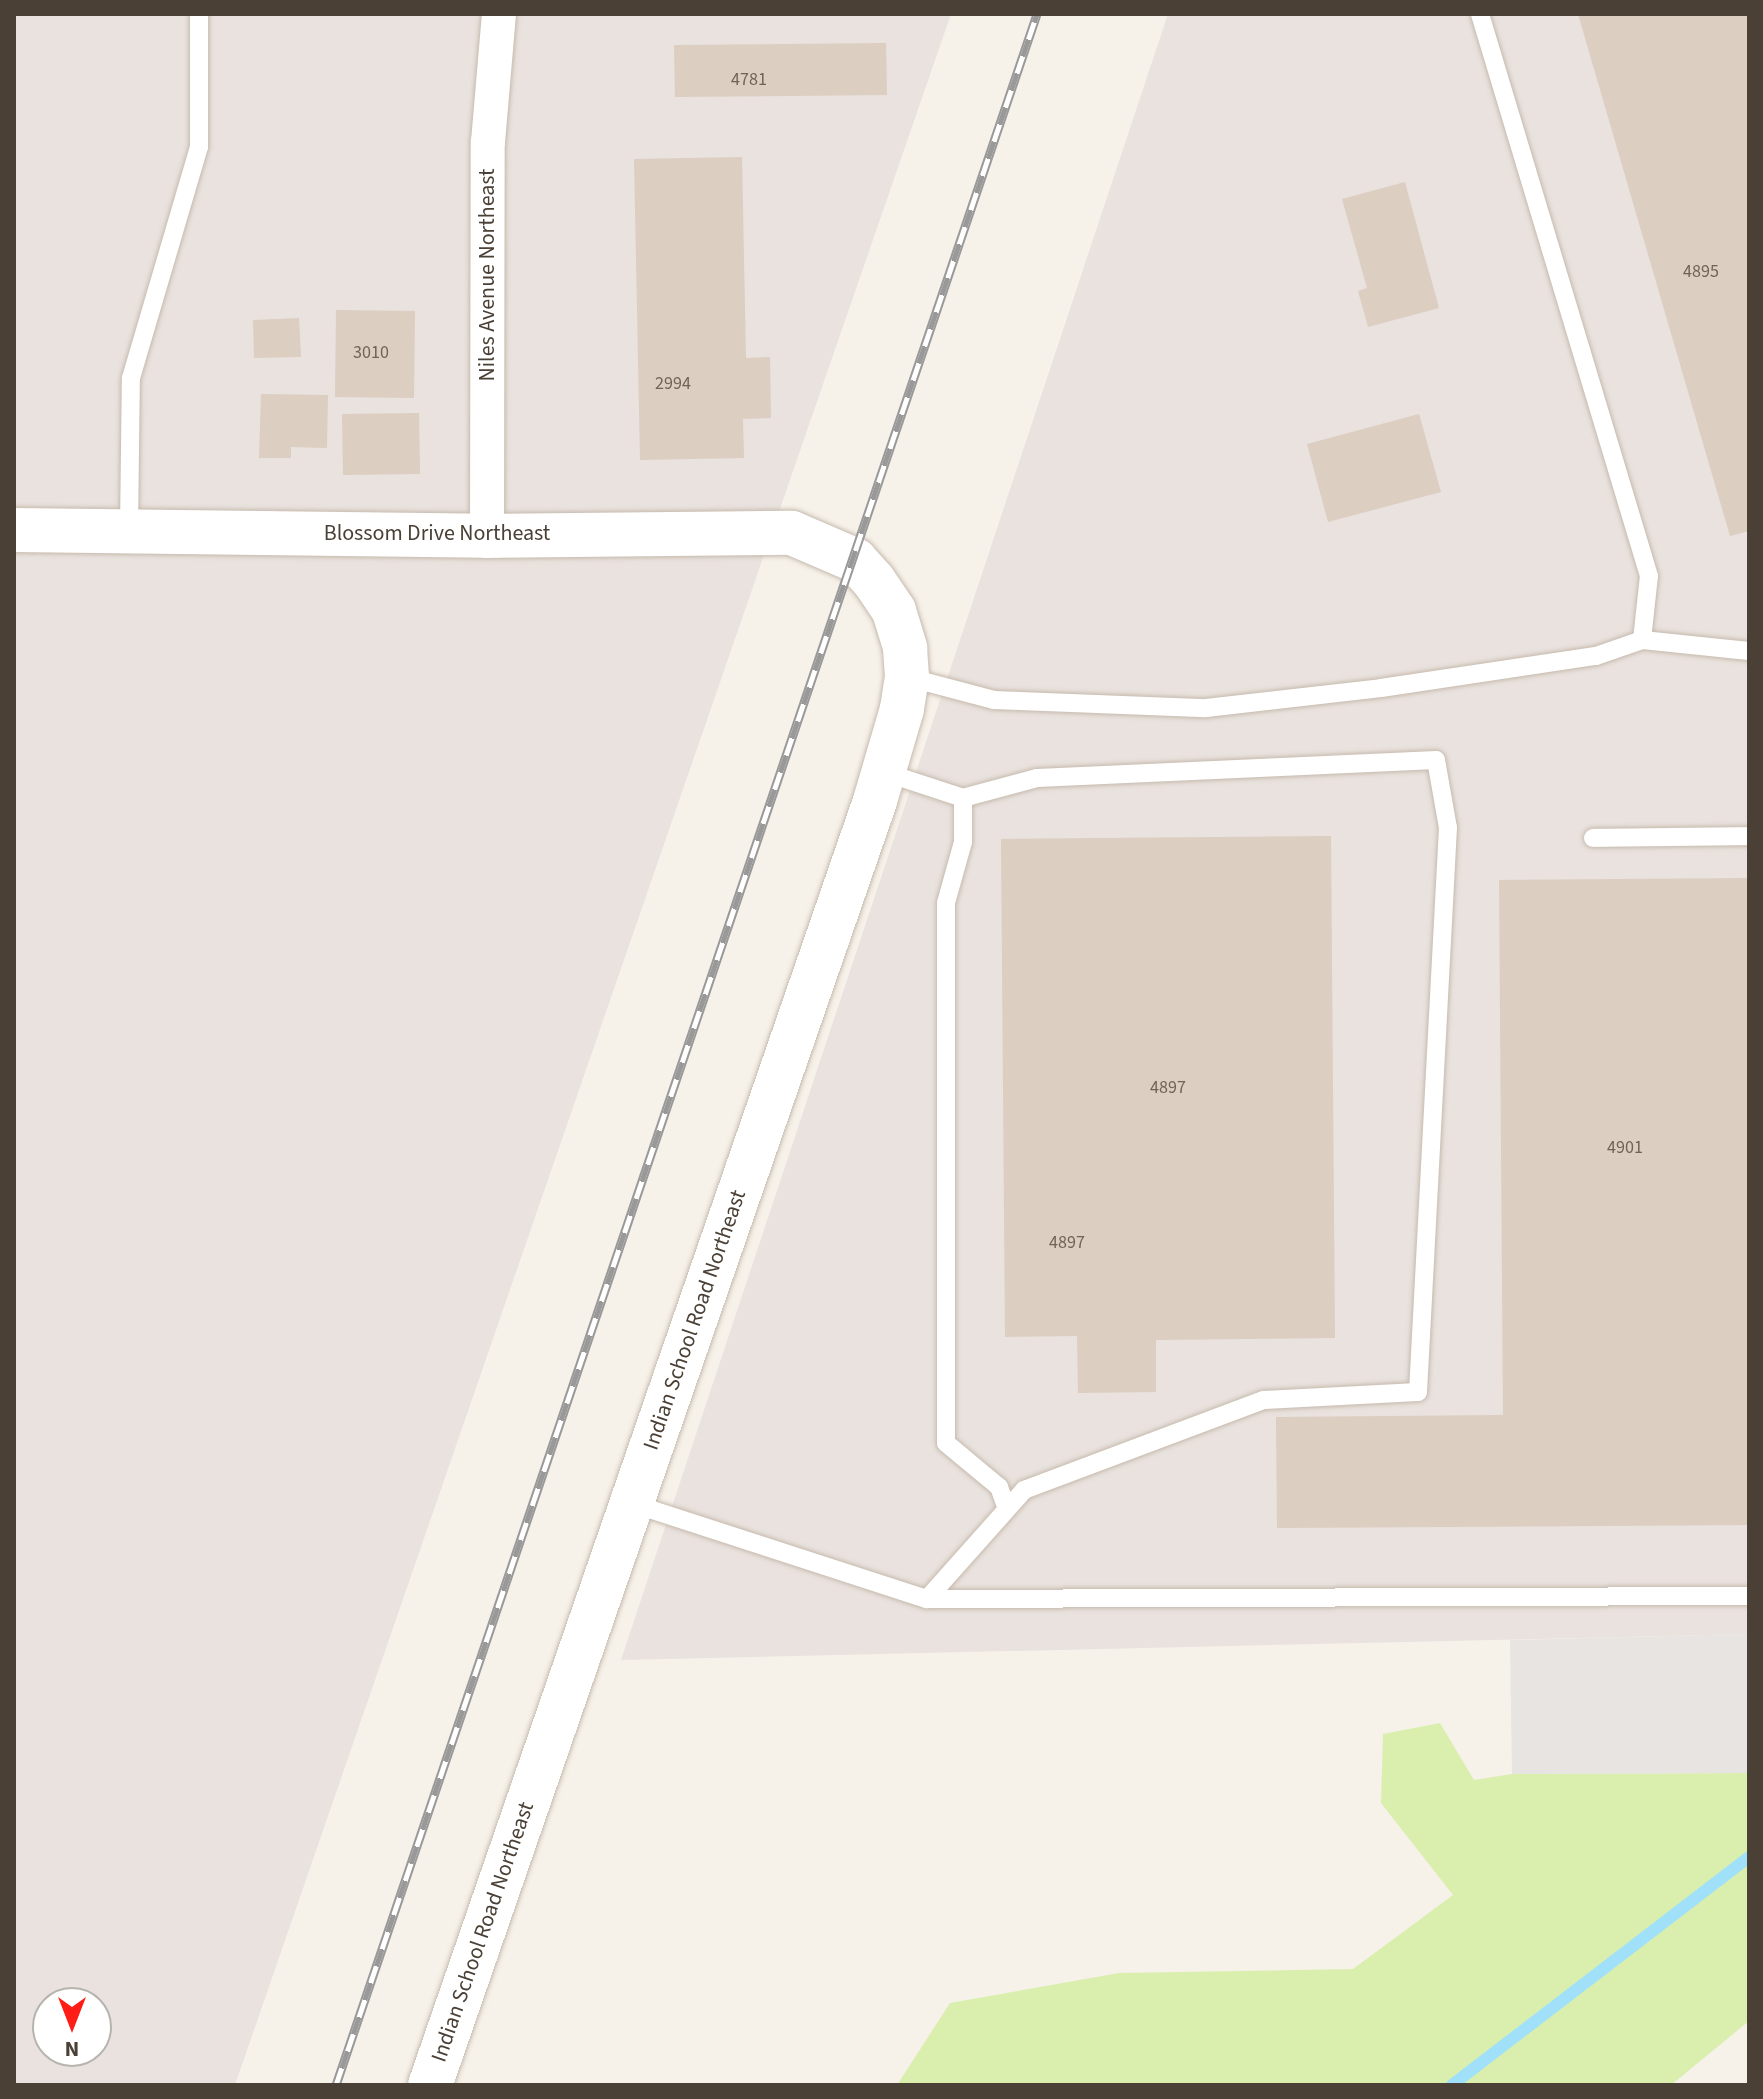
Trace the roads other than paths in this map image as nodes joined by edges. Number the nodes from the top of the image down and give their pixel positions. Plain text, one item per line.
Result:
1 (199, 14) edge
2 (499, 14) edge
3 (1480, 14) edge
4 (14, 530) edge
5 (129, 531) junction
6 (487, 536) junction
7 (855, 560) joint
8 (1642, 640) junction
9 (1749, 651) edge
10 (907, 677) junction
11 (884, 772) junction
12 (963, 798) junction
13 (1749, 836) edge
14 (1593, 838) dead end
15 (631, 1503) junction
16 (1007, 1509) junction
17 (1749, 1596) edge
18 (927, 1599) junction
19 (430, 2085) edge

1 - 5 lane
2 - 6 street, Niles Avenue Northeast
3 - 8 lane
4 - 5 street, Blossom Drive Northeast
5 - 6 street, Blossom Drive Northeast
6 - 7 street, Blossom Drive Northeast
7 - 10 street, Indian School Road Northeast
8 - 9 lane
8 - 10 lane
10 - 11 street, Indian School Road Northeast
11 - 12 lane
11 - 15 street, Indian School Road Northeast
12 - 16 lane
12 - 16 lane
13 - 14 lane
15 - 18 lane
15 - 19 street, Indian School Road Northeast
16 - 18 lane
17 - 18 lane

